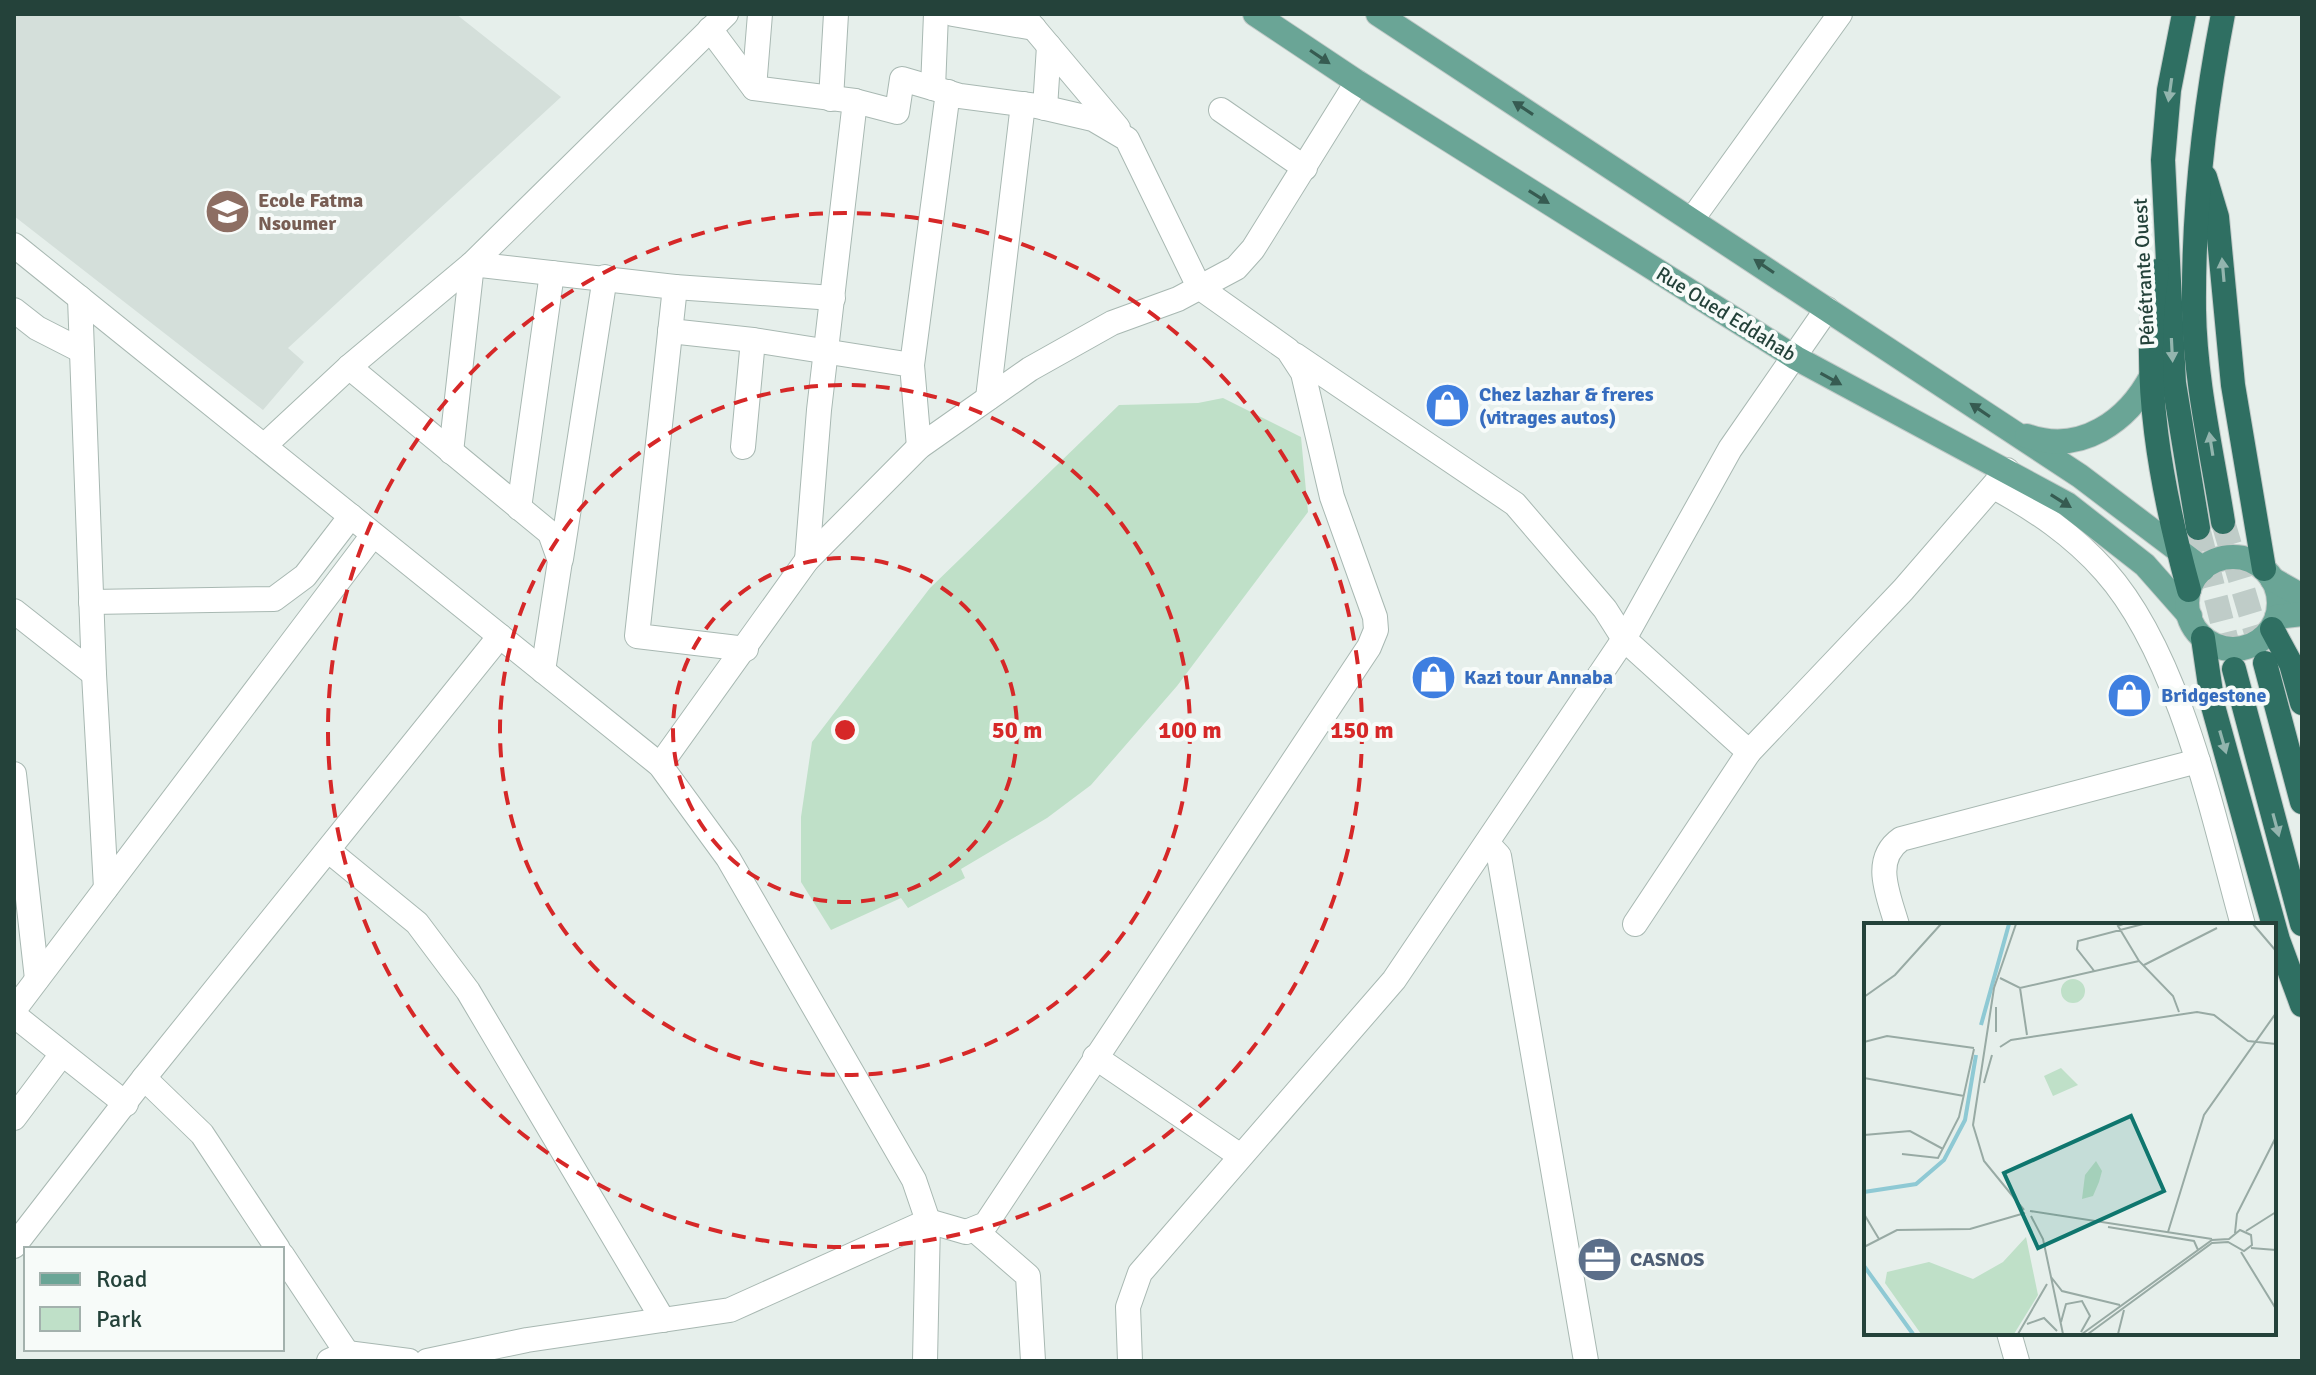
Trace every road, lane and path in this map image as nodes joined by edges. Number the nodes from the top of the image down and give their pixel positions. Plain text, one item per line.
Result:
1 (760, 14) edge
2 (836, 14) edge
3 (936, 14) edge
4 (953, 14) edge
5 (1255, 14) edge
6 (1378, 14) edge
7 (1840, 14) edge
8 (2184, 14) edge
9 (2223, 14) edge
10 (718, 22) edge
11 (1035, 29) edge
12 (1357, 82) junction
13 (754, 88) junction
14 (940, 90) junction
15 (843, 100) junction
16 (1034, 106) junction
17 (1221, 110) dead end
18 (1127, 139) junction
19 (2200, 167) junction
20 (1305, 168) junction
21 (1693, 218) junction
22 (2166, 234) junction
23 (14, 245) edge
24 (472, 264) junction
25 (552, 273) junction
26 (605, 277) junction
27 (675, 287) junction
28 (1199, 287) junction
29 (80, 298) junction
30 (833, 298) junction
31 (1827, 309) junction
32 (14, 310) edge
33 (670, 331) junction
34 (753, 340) junction
35 (1288, 350) junction
36 (82, 351) junction
37 (826, 352) junction
38 (1796, 358) junction
39 (912, 365) junction
40 (349, 367) junction
41 (2152, 375) junction
42 (988, 398) junction
43 (2010, 430) junction
44 (265, 445) junction
45 (743, 447) dead end
46 (919, 447) junction
47 (451, 452) junction
48 (2001, 478) junction
49 (519, 508) junction
50 (351, 516) junction
51 (2223, 522) tunnel mouth
52 (2198, 528) tunnel mouth
53 (373, 535) junction
54 (2178, 549) junction
55 (807, 560) junction
56 (560, 561) junction
57 (2203, 569) junction
58 (2268, 574) junction
59 (2189, 590) junction
60 (2302, 596) edge
61 (91, 602) junction
62 (14, 611) edge
63 (2302, 614) edge
64 (2190, 616) junction
65 (2275, 623) junction
66 (500, 636) junction
67 (2203, 638) junction
68 (1624, 639) junction
69 (746, 649) junction
70 (2265, 663) tunnel mouth
71 (2234, 669) tunnel mouth
72 (543, 671) junction
73 (94, 674) junction
74 (2302, 703) edge
75 (1749, 752) junction
76 (2198, 761) junction
77 (660, 765) junction
78 (14, 774) edge
79 (2302, 802) edge
80 (1487, 843) junction
81 (329, 851) junction
82 (106, 888) junction
83 (1896, 923) edge
84 (2242, 923) edge
85 (2270, 923) edge
86 (1635, 924) dead end
87 (2302, 924) edge
88 (2276, 947) edge
89 (2283, 974) edge
90 (37, 979) junction
91 (2302, 1005) edge
92 (14, 1013) edge
93 (62, 1054) junction
94 (1095, 1057) junction
95 (144, 1078) junction
96 (126, 1104) junction
97 (14, 1118) edge
98 (1239, 1155) junction
99 (928, 1221) junction
100 (976, 1231) junction
101 (14, 1246) edge
102 (277, 1247) edge
103 (284, 1259) edge
104 (663, 1320) junction
105 (2010, 1335) edge
106 (338, 1357) edge
107 (409, 1361) edge
108 (427, 1361) edge
109 (925, 1361) edge
110 (1033, 1361) edge
111 (1130, 1361) edge
112 (1586, 1361) edge
113 (2017, 1361) edge

1 - 13 street
2 - 15 street
3 - 14 street
4 - 11 street
5 -> 12 main road, Rue Oued Eddahab
21 -> 6 main road
7 - 21 street
8 -> 22 highway, Pénétrante Ouest
9 - 19 highway
10 - 13 street
10 - 24 street
11 - 16 street
11 - 18 street
12 - 20 street
12 -> 38 main road, Rue Oued Eddahab
13 - 15 street
14 - 15 street
14 - 16 street
14 - 39 street
15 - 30 street
16 - 18 street
16 - 42 street
17 - 20 street
18 - 28 street
51 -> 19 highway
58 -> 19 highway
20 - 28 street
31 -> 21 main road
22 - 41 highway
22 -> 52 highway, Pénétrante Ouest
23 - 29 street
24 - 25 street
24 - 40 street
24 - 47 street
25 - 26 street
25 - 49 street
26 - 27 street
26 - 56 street
27 - 30 street
27 - 33 street
28 - 35 street
28 - 42 street
29 - 36 street
29 - 44 street
30 - 37 street
31 - 38 street
43 -> 31 main road
32 - 36 street
33 - 34 street
33 - 69 street
34 - 37 street
34 - 45 street
35 - 68 street
35 - 94 street
36 - 61 street
37 - 39 street
37 - 55 street
38 -> 48 main road, Rue Oued Eddahab
38 - 68 street
39 - 46 street
40 - 44 street
40 - 47 street
41 - 43 main road
41 - 54 highway
42 - 46 street
43 - 54 main road
44 - 50 street
46 - 55 street
47 - 49 street
48 -> 64 main road, Rue Oued Eddahab
48 - 75 street
48 - 76 street
49 - 56 street
50 - 53 street
50 - 61 street
53 - 66 street
53 - 82 street
54 - 57 main road
54 - 59 highway
55 - 69 street
56 - 72 street
57 - 58 main road
57 - 59 main road
58 - 60 main road
58 - 65 main road
59 - 64 main road
61 - 73 street
62 - 73 street
63 - 65 main road
64 - 67 main road
65 - 67 main road
65 - 74 highway
66 - 72 street
66 - 81 street
67 -> 85 highway
68 - 75 street
68 - 80 street
69 - 77 street
70 - 79 highway
71 -> 87 highway
72 - 77 street
73 - 82 street
75 - 86 street
76 - 83 street
76 - 84 street
77 - 99 street
78 - 90 street
80 - 98 street
80 - 112 street
81 - 95 street
81 - 104 street
82 - 90 street
88 -> 89 highway
89 - 91 highway
90 - 92 street
92 - 93 street
93 - 96 street
93 - 97 street
94 - 98 street
94 - 100 street
95 - 96 street
95 - 102 street
96 - 101 street
98 - 111 street
99 - 100 street
99 - 104 street
99 - 109 street
100 - 110 street
103 - 106 street
104 - 108 street
105 - 113 street
106 - 107 street

